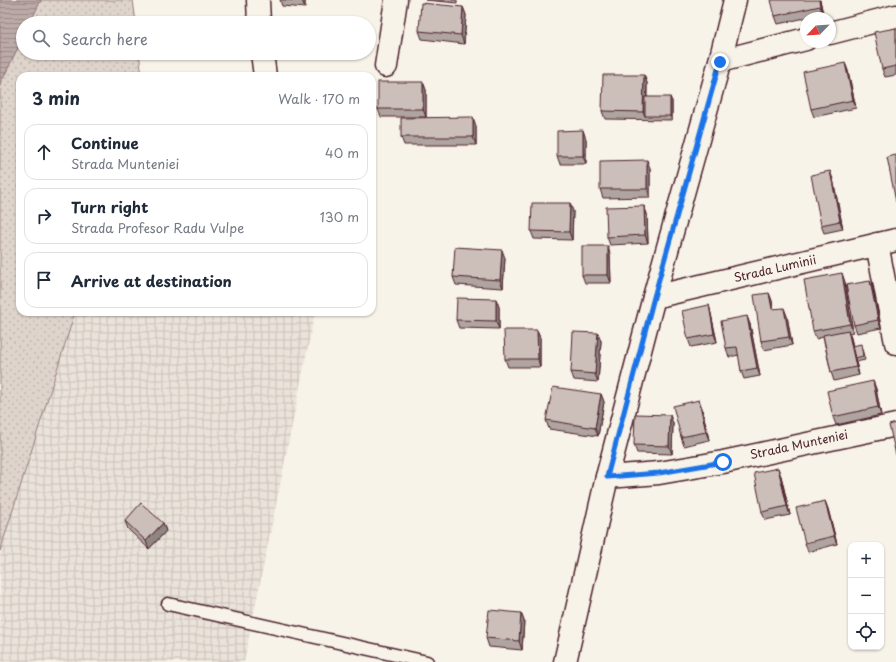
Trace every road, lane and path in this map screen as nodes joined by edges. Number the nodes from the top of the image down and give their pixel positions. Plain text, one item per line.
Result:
1 (258, 0) edge
2 (396, 0) edge
3 (735, 0) edge
4 (259, 16) edge
5 (896, 16) edge
6 (836, 31) edge
7 (800, 41) edge
8 (263, 60) edge
9 (720, 62) junction
10 (386, 66) dead end
11 (264, 72) edge
12 (887, 242) edge
13 (654, 297) junction
14 (896, 343) edge
15 (896, 425) edge
16 (607, 477) junction
17 (168, 604) dead end
18 (427, 662) edge
19 (565, 662) edge

1 - 4 street
2 - 10 street
3 - 9 street
5 - 6 street
7 - 9 street
8 - 11 street
9 - 13 street
12 - 13 street, Strada Luminii
12 - 14 street
13 - 16 street
15 - 16 street, Strada Munteniei
16 - 19 street
17 - 18 lane

